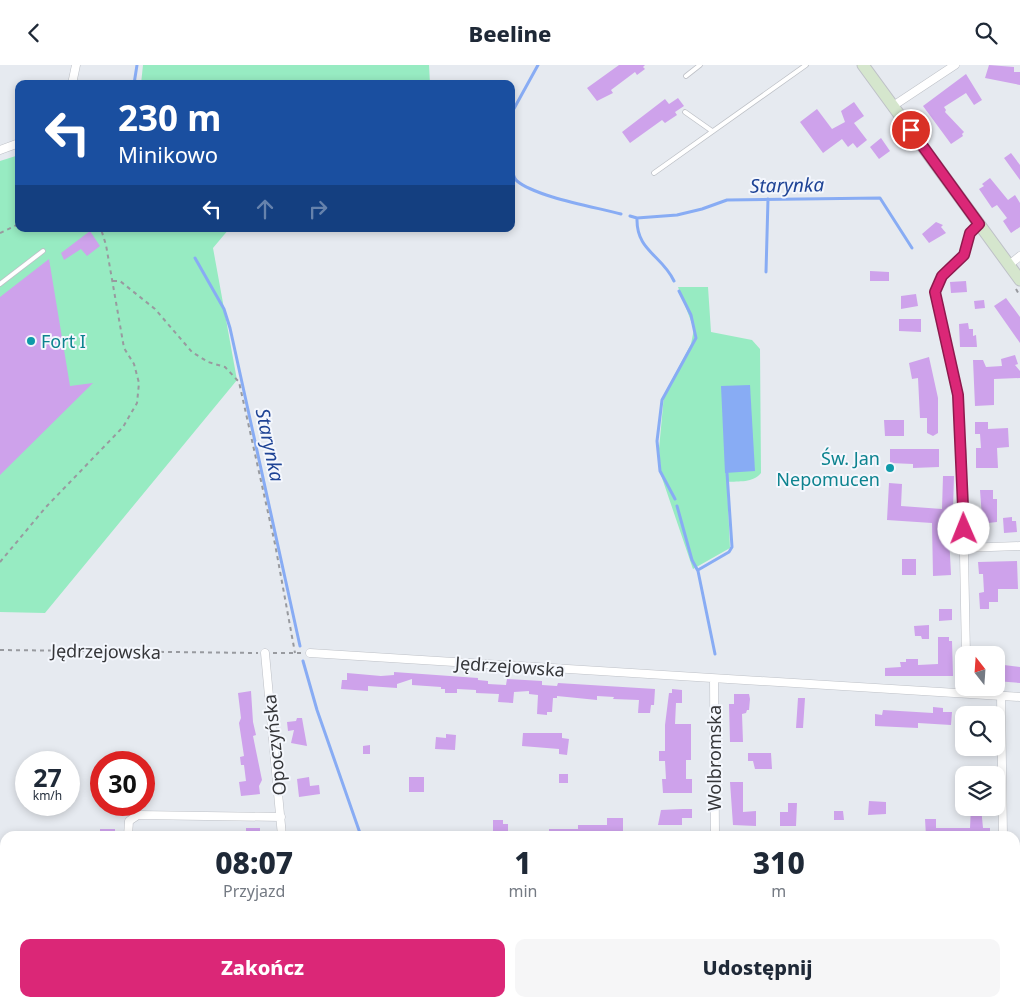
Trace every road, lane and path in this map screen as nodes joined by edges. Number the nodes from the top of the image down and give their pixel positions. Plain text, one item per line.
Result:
1 (76, 65) edge
2 (700, 65) edge
3 (806, 65) edge
4 (863, 65) edge
5 (955, 65) edge
6 (686, 75) dead end
7 (73, 80) edge
8 (893, 106) junction
9 (685, 112) dead end
10 (712, 131) junction
11 (15, 144) edge
12 (0, 150) edge
13 (654, 173) dead end
14 (979, 224) junction
15 (15, 226) edge
16 (102, 232) edge
17 (0, 233) edge
18 (43, 251) dead end
19 (1020, 257) edge
20 (1009, 265) junction
21 (1020, 280) edge
22 (113, 281) junction
23 (0, 284) edge
24 (1020, 546) edge
25 (964, 548) junction
26 (0, 562) edge
27 (966, 646) edge
28 (0, 650) edge
29 (265, 653) junction
30 (295, 653) junction
31 (310, 653) joint
32 (714, 679) junction
33 (955, 690) edge
34 (1001, 696) joint
35 (1020, 697) edge
36 (281, 817) junction
37 (128, 831) edge
38 (282, 831) edge
39 (715, 831) edge
40 (1003, 831) edge

1 - 7 street
2 - 6 lane
3 - 10 lane
4 - 8 street
5 - 8 street
8 - 14 street
9 - 10 lane
10 - 13 lane
11 - 12 street
14 - 20 street
14 - 25 street
15 - 17 path
16 - 22 path
18 - 23 lane
19 - 20 street
20 - 21 street
22 - 26 path
22 - 30 path
24 - 25 street
25 - 27 street
28 - 29 path, Jędrzejowska
29 - 30 path, Jędrzejowska
29 - 36 street, Opoczyńska
30 - 31 path, Jędrzejowska
31 - 32 street, Jędrzejowska
32 - 33 street, Jędrzejowska
32 - 39 street, Wolbromska
34 - 35 street, Jędrzejowska
34 - 40 street
36 - 37 street
36 - 38 street, Opoczyńska

